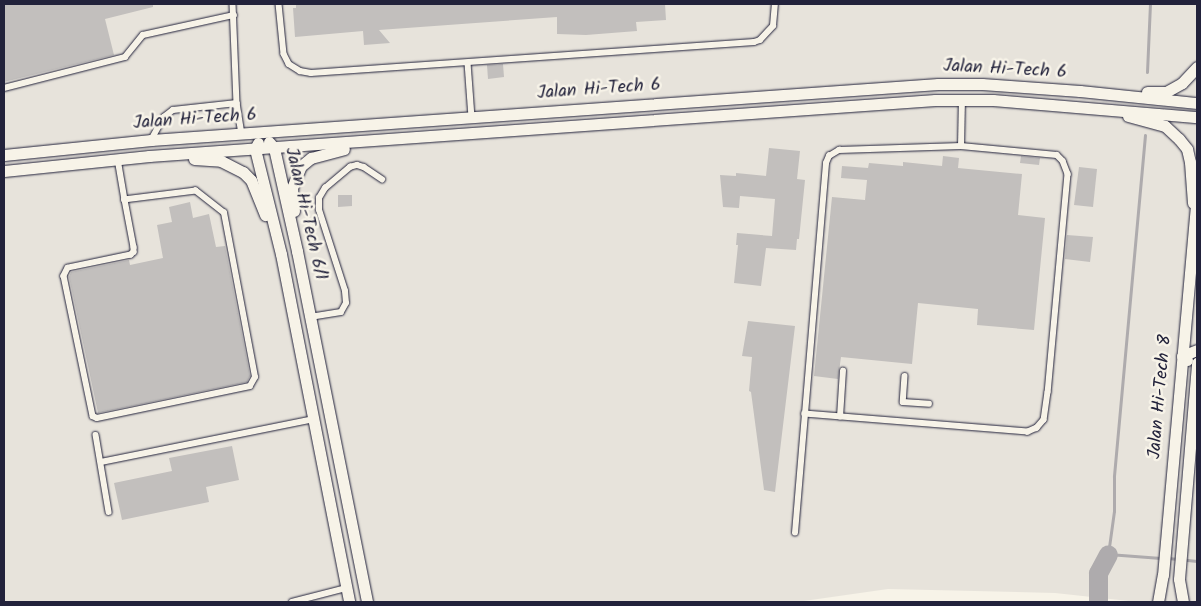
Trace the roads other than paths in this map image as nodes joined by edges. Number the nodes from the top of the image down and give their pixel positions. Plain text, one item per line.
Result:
1 (233, 4) edge
2 (279, 4) edge
3 (775, 4) edge
4 (234, 15) junction
5 (468, 63) junction
6 (1197, 67) edge
7 (4, 88) edge
8 (1100, 93) junction
9 (962, 99) junction
10 (236, 103) junction
11 (1197, 104) edge
12 (1097, 108) junction
13 (472, 117) junction
14 (1197, 118) edge
15 (263, 132) junction
16 (242, 134) junction
17 (151, 140) junction
18 (387, 140) junction
19 (961, 146) junction
20 (274, 148) junction
21 (255, 149) junction
22 (4, 155) edge
23 (149, 156) junction
24 (118, 159) junction
25 (4, 171) edge
26 (382, 180) dead end
27 (1197, 194) edge
28 (124, 200) junction
29 (1194, 227) junction
30 (297, 251) junction
31 (281, 254) junction
32 (310, 317) junction
33 (1197, 350) edge
34 (1182, 356) junction
35 (1197, 365) edge
36 (844, 371) dead end
37 (905, 376) dead end
38 (929, 404) dead end
39 (805, 414) junction
40 (840, 417) junction
41 (314, 419) junction
42 (1197, 421) edge
43 (96, 435) dead end
44 (1191, 439) junction
45 (100, 462) junction
46 (109, 512) dead end
47 (795, 533) dead end
48 (346, 588) junction
49 (301, 601) edge
50 (292, 602) edge
51 (349, 602) edge
52 (367, 602) edge
53 (1158, 602) edge
54 (1183, 602) edge

1 - 4 lane
2 - 5 lane
3 - 5 lane
4 - 7 lane
4 - 10 lane
5 - 13 lane
6 - 8 street
8 - 11 street, Jalan Hi-Tech 6
8 - 13 street, Jalan Hi-Tech 6
9 - 12 street, Jalan Hi-Tech 6
9 - 18 street, Jalan Hi-Tech 6
9 - 19 lane
10 - 16 lane
10 - 17 lane
12 - 14 street, Jalan Hi-Tech 6
12 - 29 street
13 - 15 street, Jalan Hi-Tech 6
15 - 16 street, Jalan Hi-Tech 6
15 - 20 street, Jalan Hi-Tech 6/1
15 - 21 street, Jalan Hi-Tech 6/1
16 - 17 street, Jalan Hi-Tech 6
17 - 22 street, Jalan Hi-Tech 6
18 - 20 street, Jalan Hi-Tech 6
18 - 30 street
19 - 39 lane
19 - 40 lane
20 - 21 street, Jalan Hi-Tech 6
20 - 30 street, Jalan Hi-Tech 6/1
21 - 23 street, Jalan Hi-Tech 6
21 - 31 street, Jalan Hi-Tech 6/1
23 - 24 street, Jalan Hi-Tech 6
23 - 31 street
24 - 25 street, Jalan Hi-Tech 6
24 - 28 lane
26 - 32 lane
27 - 29 street, Jalan Hi-Tech 8
28 - 28 lane
29 - 34 street, Jalan Hi-Tech 8
30 - 32 street, Jalan Hi-Tech 6/1
31 - 41 street, Jalan Hi-Tech 6/1
32 - 52 street, Jalan Hi-Tech 6/1
33 - 34 street
34 - 35 street
34 - 53 street, Jalan Hi-Tech 8
35 - 44 street, Jalan Hi-Tech 8
36 - 40 lane
37 - 38 lane
39 - 40 lane
39 - 47 lane
41 - 45 lane
41 - 48 street, Jalan Hi-Tech 6/1
42 - 44 street
43 - 45 lane
44 - 54 street, Jalan Hi-Tech 8
45 - 46 lane
48 - 49 lane
48 - 51 street, Jalan Hi-Tech 6/1
49 - 50 lane

